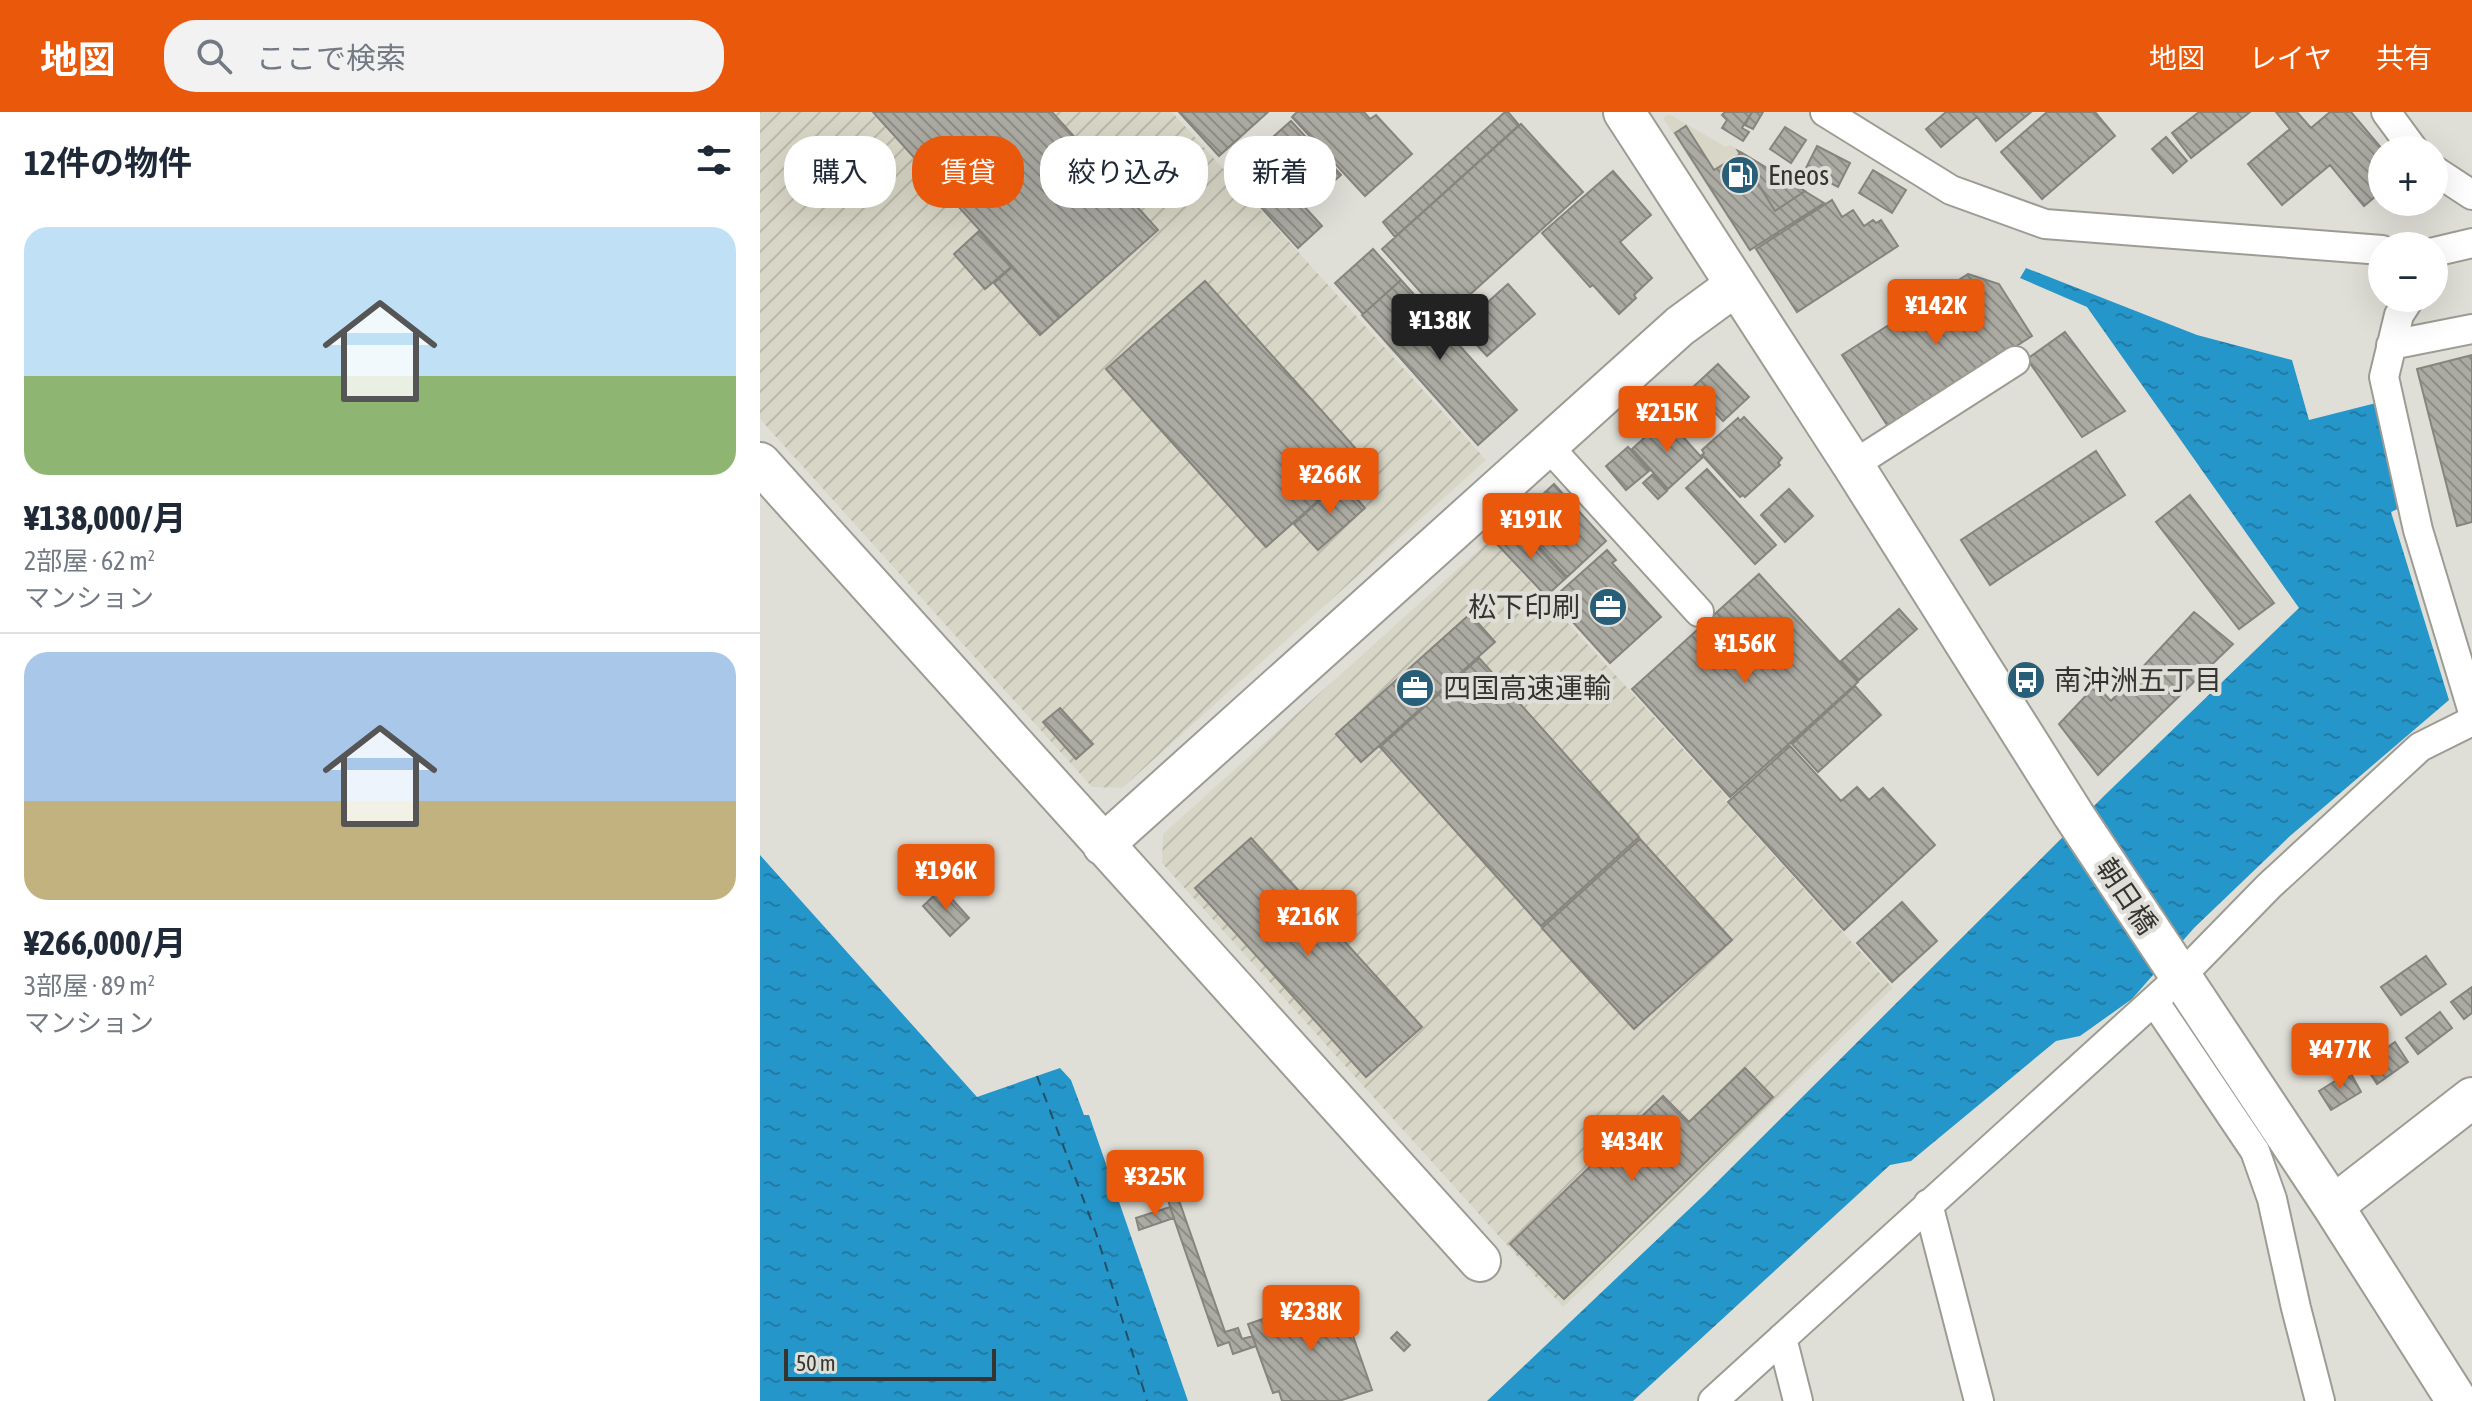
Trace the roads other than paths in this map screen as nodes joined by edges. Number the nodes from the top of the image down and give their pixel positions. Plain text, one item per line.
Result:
1 (1624, 112) edge
2 (1825, 112) edge
3 (2386, 112) edge
4 (2404, 136) edge
5 (2448, 179) edge
6 (2472, 195) edge
7 (2472, 243) edge
8 (2368, 249) edge
9 (2448, 251) edge
10 (1736, 285) junction
11 (2401, 312) edge
12 (2472, 329) edge
13 (2391, 345) junction
14 (2015, 361) dead end
15 (1547, 445) junction
16 (760, 463) edge
17 (1853, 465) junction
18 (1699, 612) dead end
19 (2470, 694) edge
20 (2472, 721) edge
21 (1103, 845) junction
22 (2167, 989) junction
23 (2472, 1098) edge
24 (1928, 1204) junction
25 (2333, 1206) junction
26 (1480, 1261) dead end
27 (1782, 1338) junction
28 (1713, 1401) edge
29 (1798, 1401) edge
30 (1979, 1401) edge
31 (2320, 1401) edge
32 (2457, 1401) edge

1 - 10 street, 朝日橋
2 - 8 street
3 - 4 street
5 - 6 street
7 - 9 street
10 - 15 street
10 - 17 street, 朝日橋
11 - 13 street
12 - 13 street
13 - 19 street
14 - 17 street
15 - 18 street
15 - 21 street
16 - 21 street
17 - 22 street, 朝日橋
20 - 22 street
21 - 26 street
22 - 24 street
22 - 25 street, 朝日橋
22 - 31 street
23 - 25 street
24 - 27 street
24 - 30 street
25 - 32 street, 朝日橋
27 - 28 street
27 - 29 street

